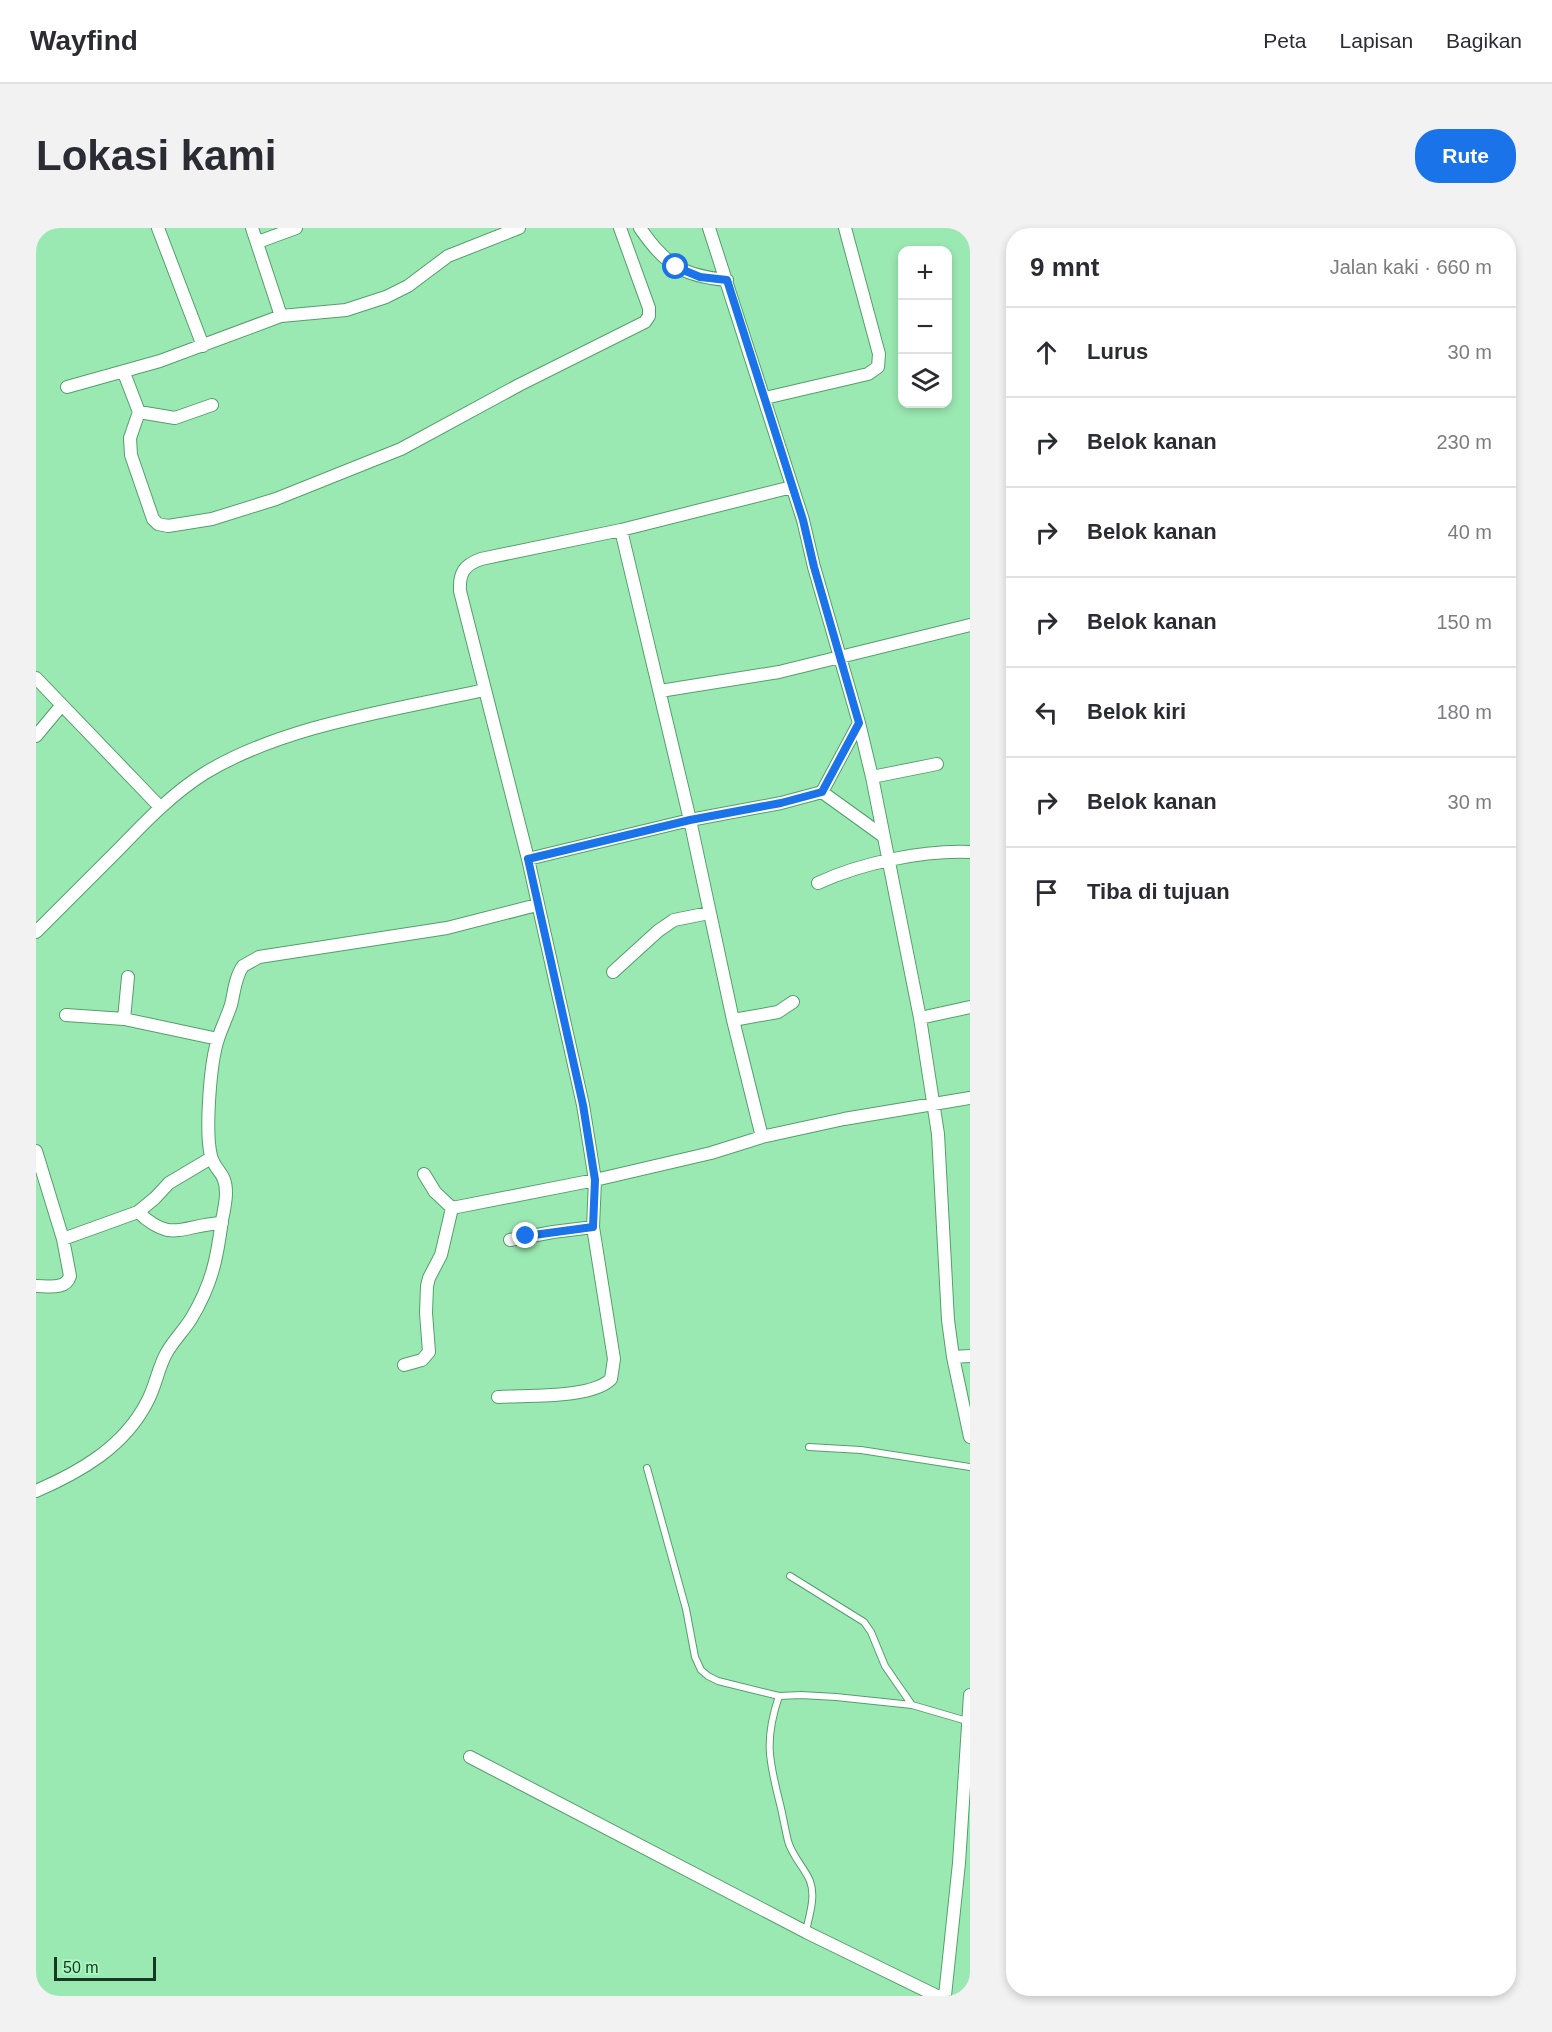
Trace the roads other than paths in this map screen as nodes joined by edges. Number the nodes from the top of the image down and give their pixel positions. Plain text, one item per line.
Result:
1 (158, 228) edge
2 (252, 228) edge
3 (296, 228) edge
4 (519, 228) edge
5 (620, 228) edge
6 (640, 228) edge
7 (709, 228) edge
8 (844, 228) edge
9 (258, 242) junction
10 (727, 280) junction
11 (281, 316) junction
12 (203, 346) junction
13 (124, 373) junction
14 (67, 387) dead end
15 (765, 398) junction
16 (212, 405) dead end
17 (139, 412) junction
18 (792, 487) junction
19 (621, 530) junction
20 (970, 625) edge
21 (841, 658) junction
22 (36, 678) edge
23 (484, 690) junction
24 (660, 691) junction
25 (61, 706) junction
26 (859, 723) junction
27 (36, 736) edge
28 (937, 764) dead end
29 (872, 777) junction
30 (822, 792) junction
31 (160, 807) junction
32 (690, 820) junction
33 (883, 836) junction
34 (970, 852) edge
35 (528, 859) junction
36 (889, 861) junction
37 (818, 883) dead end
38 (537, 905) junction
39 (709, 913) junction
40 (36, 932) edge
41 (613, 972) dead end
42 (128, 977) dead end
43 (793, 1002) dead end
44 (970, 1007) edge
45 (66, 1015) dead end
46 (920, 1018) junction
47 (124, 1019) junction
48 (732, 1020) junction
49 (218, 1039) junction
50 (970, 1098) edge
51 (934, 1103) junction
52 (762, 1137) junction
53 (36, 1151) edge
54 (211, 1158) junction
55 (424, 1174) dead end
56 (595, 1180) junction
57 (452, 1208) junction
58 (138, 1212) junction
59 (222, 1223) junction
60 (593, 1227) junction
61 (63, 1239) junction
62 (510, 1240) dead end
63 (36, 1286) edge
64 (970, 1356) edge
65 (953, 1357) junction
66 (405, 1365) dead end
67 (498, 1397) dead end
68 (970, 1437) edge
69 (810, 1447) dead end
70 (970, 1467) edge
71 (647, 1468) dead end
72 (36, 1491) edge
73 (789, 1576) dead end
74 (970, 1695) edge
75 (779, 1696) junction
76 (912, 1705) junction
77 (967, 1721) junction
78 (969, 1736) edge
79 (470, 1757) dead end
80 (806, 1932) junction
81 (937, 1996) edge
82 (945, 1996) edge

1 - 12 street
2 - 9 street
3 - 9 street
4 - 11 street
5 - 17 street
6 - 10 street
7 - 10 street
8 - 15 street
9 - 11 street
10 - 15 street
11 - 12 street
12 - 13 street
13 - 14 street
13 - 17 street
15 - 18 street
16 - 17 street
18 - 19 street
18 - 21 street
19 - 23 street
19 - 24 street
20 - 21 street
21 - 24 street
21 - 26 street
22 - 25 street
23 - 31 street
23 - 35 street
24 - 32 street
25 - 27 street
25 - 31 street
26 - 29 street
26 - 30 street
28 - 29 street
29 - 33 street
30 - 32 street
30 - 33 street
31 - 40 street
32 - 35 street
32 - 39 street
33 - 36 street
34 - 36 street
35 - 38 street
36 - 37 street
36 - 46 street
38 - 49 street
38 - 56 street
39 - 41 street
39 - 48 street
42 - 47 street
43 - 48 street
44 - 46 street
45 - 47 street
46 - 51 street
47 - 49 street
48 - 52 street
49 - 54 street
50 - 51 street
51 - 52 street
51 - 65 street
52 - 56 street
53 - 61 street
54 - 58 street
54 - 59 street
55 - 57 street
56 - 57 street
56 - 60 street
57 - 66 street
58 - 59 street
58 - 61 street
59 - 72 street
60 - 62 street
60 - 67 street
61 - 63 street
64 - 65 street
65 - 68 street
69 - 70 lane
71 - 75 lane
73 - 76 lane
74 - 77 street
75 - 76 lane
75 - 80 lane
76 - 77 lane
77 - 78 street
78 - 82 street
79 - 80 street
80 - 81 street

